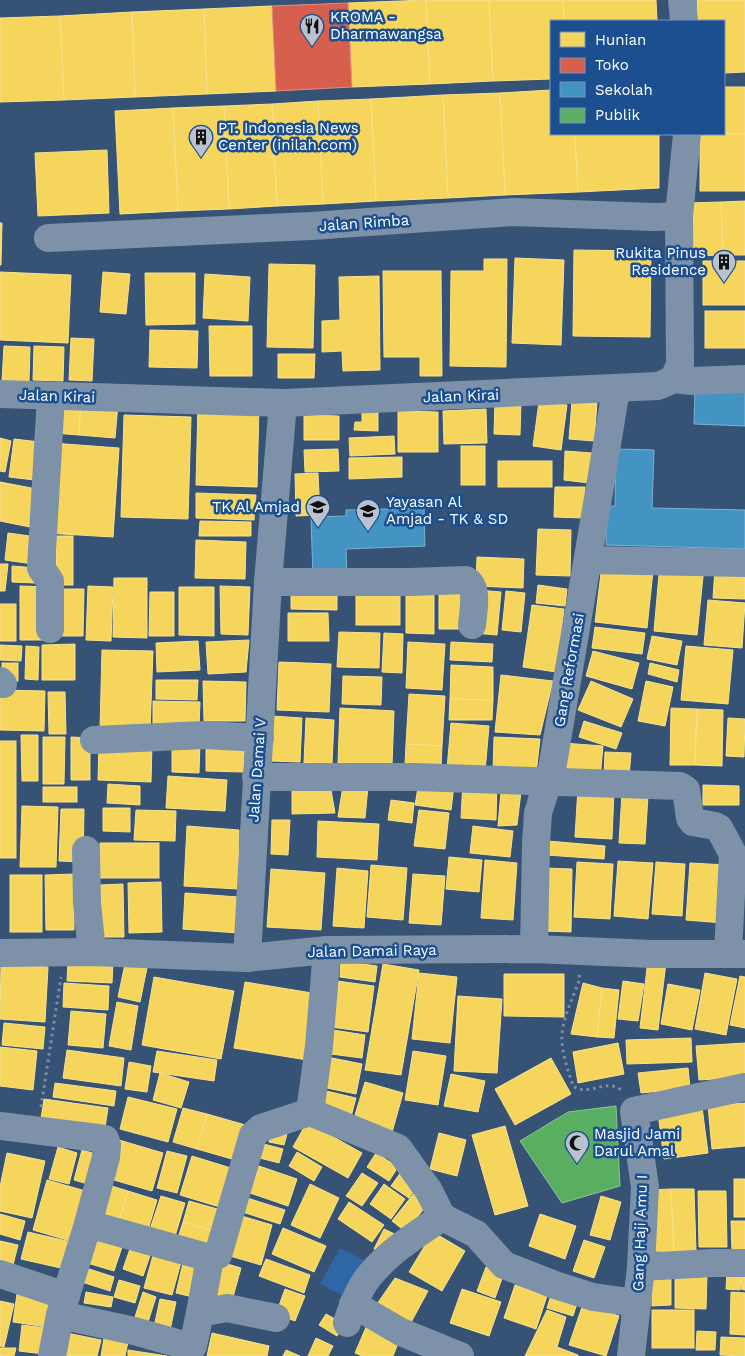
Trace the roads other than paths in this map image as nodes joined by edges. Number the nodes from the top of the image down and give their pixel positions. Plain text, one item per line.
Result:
1 (682, 0) edge
2 (684, 20) edge
3 (687, 135) edge
4 (678, 216) junction
5 (48, 238) dead end
6 (674, 379) junction
7 (745, 379) edge
8 (616, 389) junction
9 (0, 394) edge
10 (51, 396) junction
11 (283, 403) junction
12 (589, 560) junction
13 (745, 563) edge
14 (268, 582) junction
15 (472, 625) dead end
16 (50, 629) dead end
17 (260, 738) junction
18 (94, 740) dead end
19 (256, 777) junction
20 (548, 781) junction
21 (86, 850) dead end
22 (534, 949) junction
23 (327, 950) junction
24 (78, 952) junction
25 (0, 953) edge
26 (737, 953) edge
27 (247, 958) junction
28 (745, 1087) edge
29 (310, 1112) junction
30 (0, 1126) edge
31 (442, 1217) junction
32 (88, 1224) junction
33 (210, 1258) junction
34 (745, 1263) edge
35 (641, 1266) junction
36 (0, 1274) edge
37 (637, 1303) junction
38 (63, 1305) junction
39 (200, 1313) junction
40 (276, 1318) dead end
41 (52, 1356) edge
42 (460, 1356) edge
43 (631, 1356) edge

1 - 2 street
3 - 4 street
4 - 5 street, Jalan Rimba
4 - 6 street
6 - 7 street
6 - 8 street, Jalan Kirai
8 - 11 street, Jalan Kirai
8 - 12 street, Gang Reformasi
9 - 10 street, Jalan Kirai
10 - 11 street, Jalan Kirai
10 - 16 street
11 - 14 street, Jalan Damai V
12 - 13 street
12 - 20 street, Gang Reformasi
14 - 15 street
14 - 17 street, Jalan Damai V
17 - 18 street
17 - 19 street, Jalan Damai V
19 - 20 street
19 - 27 street, Jalan Damai V
20 - 22 street, Gang Reformasi
20 - 26 street
21 - 24 street
22 - 23 street, Jalan Damai Raya
22 - 26 street, Jalan Damai Raya
23 - 27 street, Jalan Damai Raya
23 - 29 street
24 - 25 street, Jalan Damai Raya
24 - 27 street, Jalan Damai Raya
28 - 35 street, Gang Haji Amu I
29 - 31 street
29 - 33 street
30 - 32 street
31 - 37 street
31 - 42 street
32 - 33 street
32 - 38 street
33 - 39 street
34 - 35 street
35 - 37 street, Gang Haji Amu I
36 - 38 street
37 - 43 street, Gang Haji Amu I
38 - 39 street
38 - 41 street
39 - 40 street

